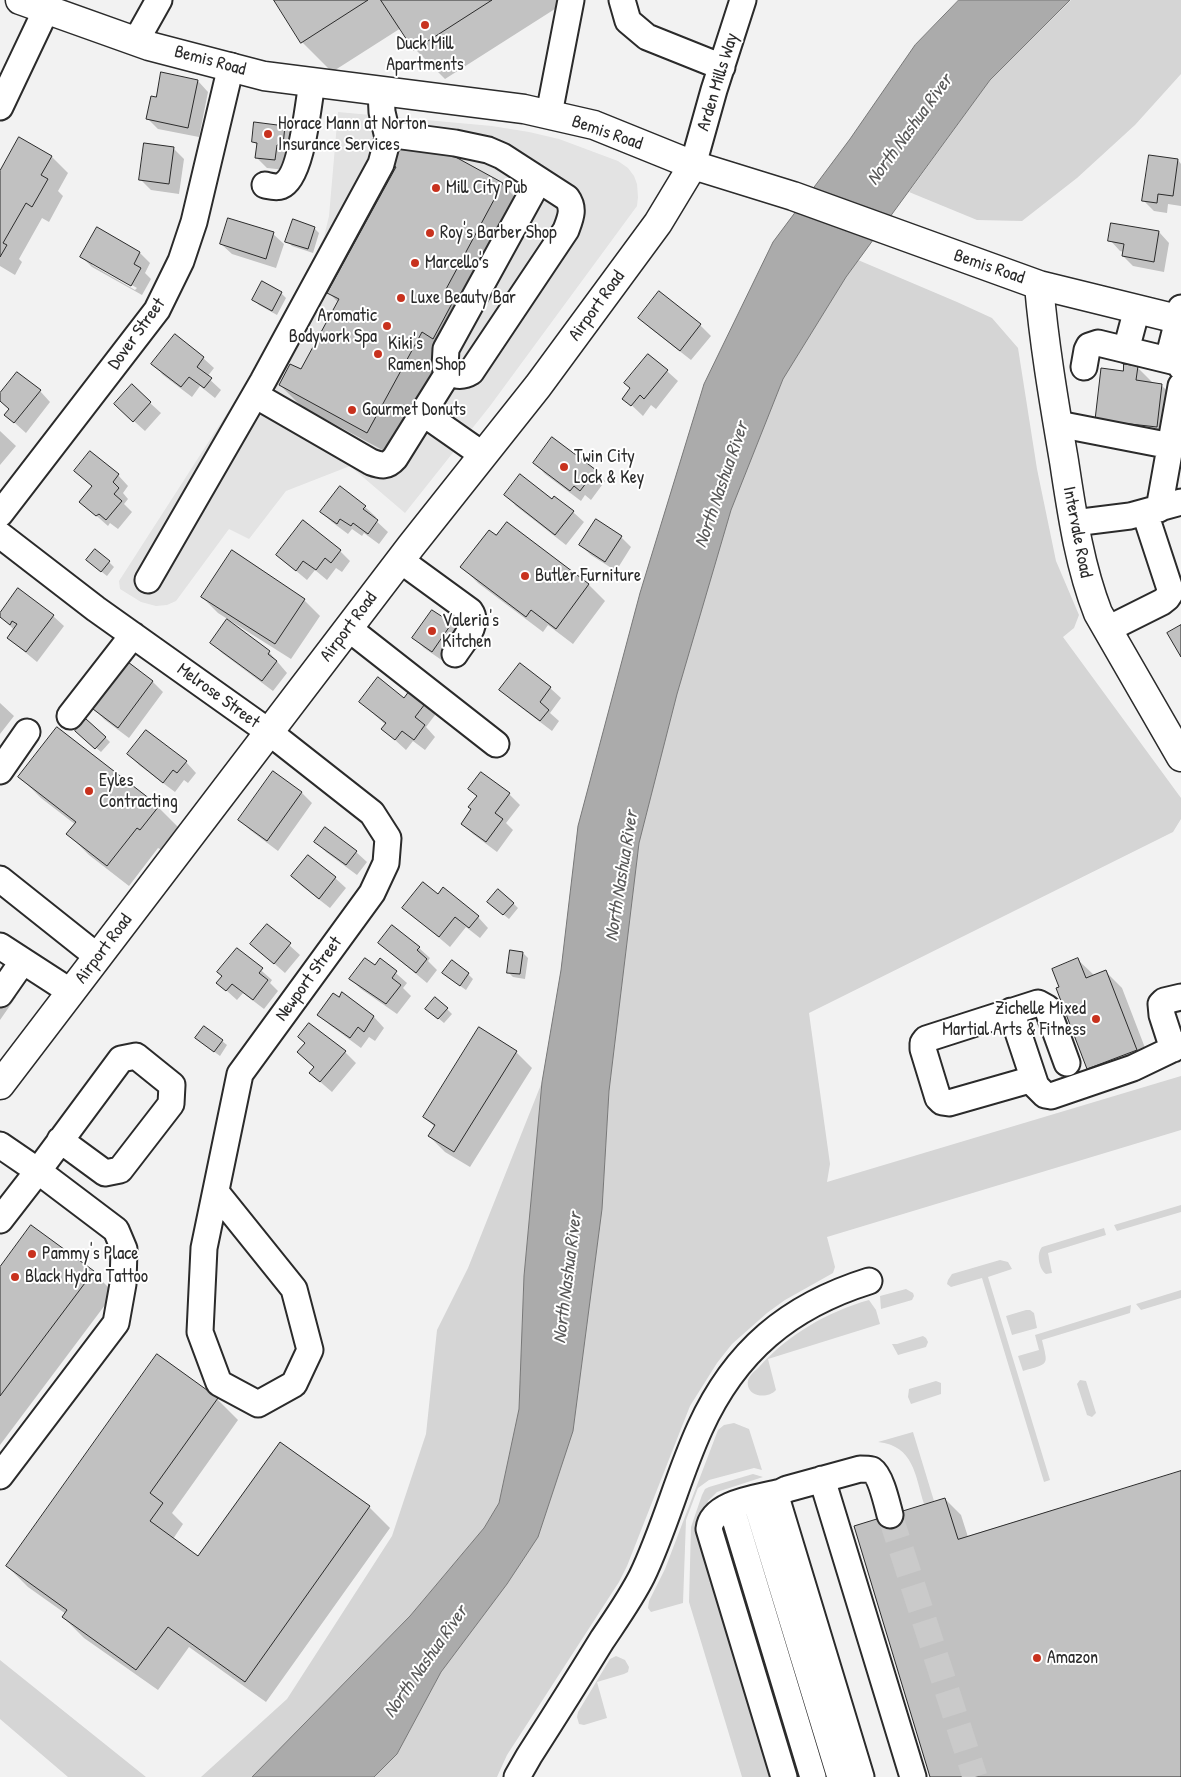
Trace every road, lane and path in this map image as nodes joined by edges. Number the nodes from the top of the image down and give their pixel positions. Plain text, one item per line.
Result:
1 (20, 0) edge
2 (159, 0) edge
3 (570, 0) edge
4 (622, 0) edge
5 (744, 0) edge
6 (46, 10) junction
7 (136, 41) junction
8 (231, 66) junction
9 (722, 67) junction
10 (312, 83) junction
11 (381, 91) junction
12 (0, 107) edge
13 (549, 114) junction
14 (387, 134) junction
15 (693, 165) junction
16 (539, 180) junction
17 (265, 185) dead end
18 (1038, 285) junction
19 (1137, 309) junction
20 (1180, 316) edge
21 (1126, 350) junction
22 (1175, 363) edge
23 (1084, 367) dead end
24 (448, 373) junction
25 (1181, 386) edge
26 (255, 395) junction
27 (423, 414) junction
28 (1058, 424) junction
29 (1171, 446) junction
30 (483, 455) junction
31 (1162, 508) edge
32 (0, 514) edge
33 (1074, 522) junction
34 (0, 535) edge
35 (400, 560) junction
36 (148, 580) dead end
37 (348, 628) junction
38 (1108, 629) junction
39 (133, 635) junction
40 (454, 654) dead end
41 (70, 716) dead end
42 (27, 732) dead end
43 (269, 732) junction
44 (496, 744) dead end
45 (1181, 757) edge
46 (0, 771) edge
47 (0, 879) edge
48 (376, 884) joint
49 (0, 946) edge
50 (98, 957) junction
51 (23, 961) junction
52 (71, 992) junction
53 (0, 994) edge
54 (1181, 997) edge
55 (1011, 1011) junction
56 (1177, 1047) edge
57 (1067, 1064) dead end
58 (1033, 1079) junction
59 (0, 1085) edge
60 (60, 1140) junction
61 (0, 1145) edge
62 (38, 1171) junction
63 (216, 1192) junction
64 (0, 1220) edge
65 (869, 1281) dead end
66 (0, 1476) edge
67 (822, 1479) junction
68 (781, 1492) junction
69 (737, 1505) junction
70 (890, 1515) tunnel mouth
71 (517, 1777) edge
72 (784, 1777) edge
73 (800, 1777) edge
74 (813, 1777) edge
75 (827, 1777) edge
76 (840, 1777) edge
77 (861, 1777) edge
78 (913, 1777) edge

1 - 6 main road, Bemis Road
2 - 7 street
3 - 13 street
4 - 9 street
5 - 9 street, Arden Mills Way
6 - 7 main road, Bemis Road
6 - 12 street
7 - 8 main road, Bemis Road
8 - 10 main road, Bemis Road
8 - 32 street, Dover Street
9 - 15 street, Arden Mills Way
10 - 11 main road, Bemis Road
10 - 17 street
11 - 13 main road, Bemis Road
11 - 14 street
13 - 15 main road, Bemis Road
14 - 16 street
14 - 26 street
15 - 18 main road, Bemis Road
15 - 30 main road, Airport Road
16 - 24 street
16 - 24 street
18 - 19 main road, Bemis Road
18 - 28 main road, Intervale Road
19 - 20 main road, Bemis Road
19 - 21 street
20 - 22 street
21 - 22 street
21 - 23 street
24 - 27 street
25 - 29 street
26 - 27 street
26 - 36 street
27 - 30 street
28 - 29 street
28 - 33 main road, Intervale Road
29 - 31 street
30 - 35 main road, Airport Road
31 - 33 street
31 - 38 street
33 - 38 main road, Intervale Road
34 - 39 street, Melrose Street
35 - 37 main road, Airport Road
35 - 40 street
37 - 43 main road, Airport Road
37 - 44 street
38 - 45 main road, Intervale Road
39 - 41 street
39 - 43 street, Melrose Street
42 - 46 street
43 - 48 street, Melrose Street
43 - 50 main road, Airport Road
47 - 50 street
48 - 63 street, Newport Street
49 - 51 street
50 - 52 main road, Airport Road
51 - 52 street
51 - 53 street
52 - 59 main road, Airport Road
54 - 56 street
55 - 57 street
55 - 58 street
55 - 58 street
56 - 58 street
60 - 60 street
60 - 62 street
61 - 62 street
62 - 64 street
62 - 66 street
63 - 63 street
65 - 71 street
67 - 68 street
67 - 70 street
67 - 78 street
68 - 69 street
68 - 77 street
69 - 72 street
69 - 73 street
69 - 74 street
69 - 75 street
69 - 76 street

